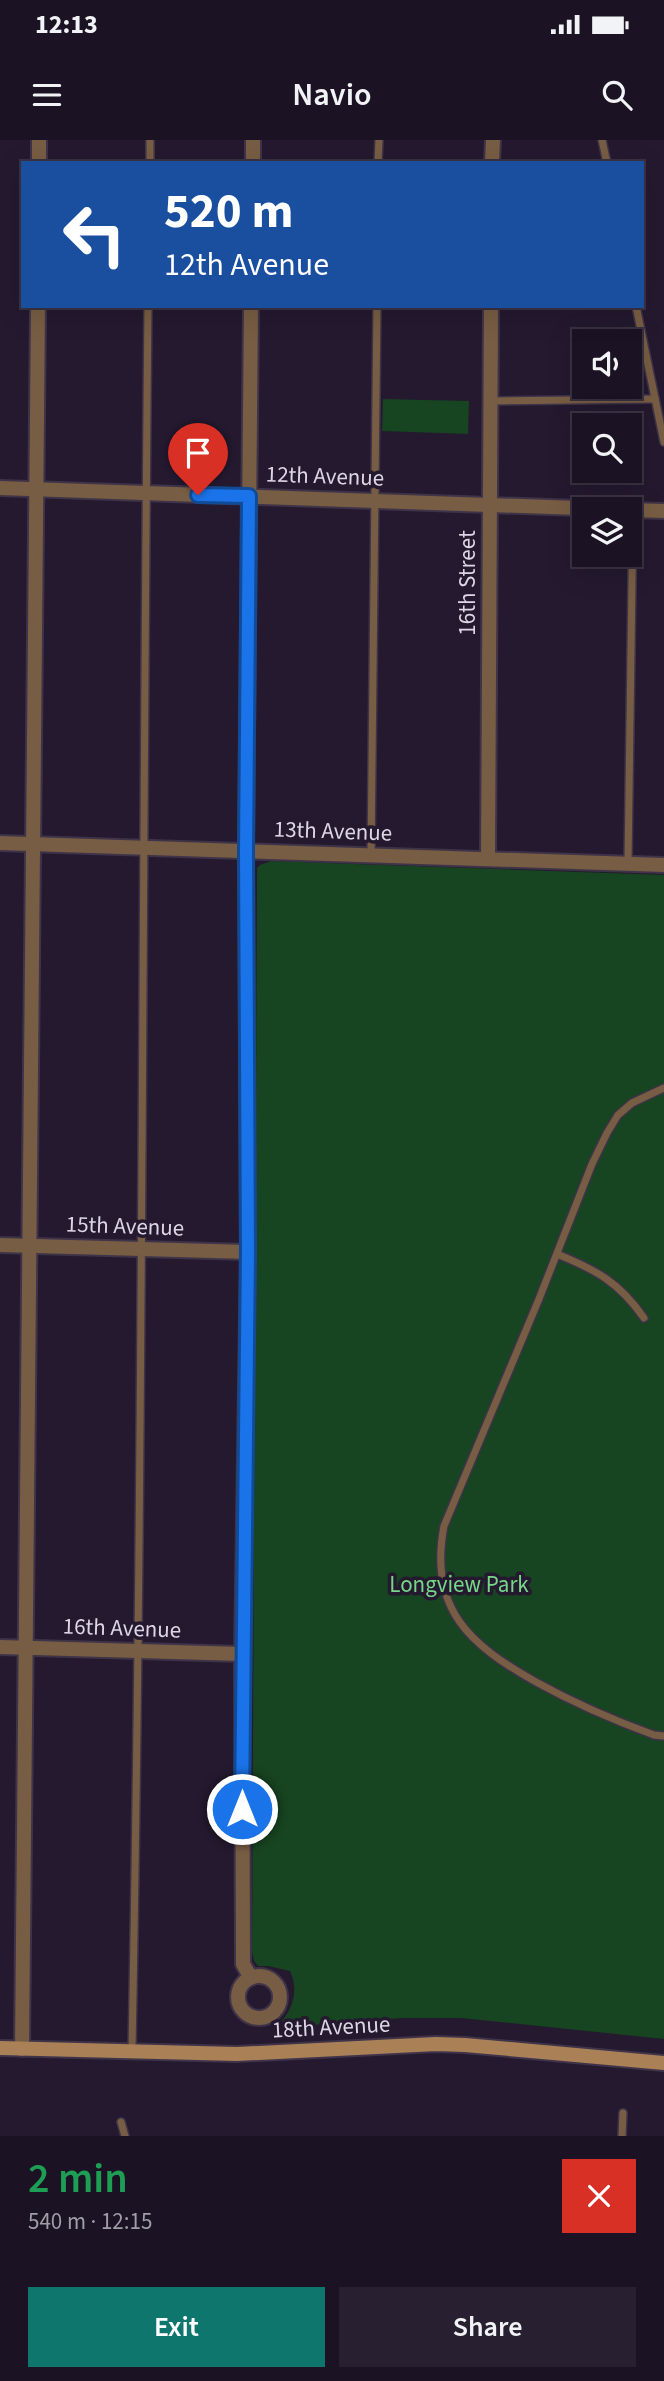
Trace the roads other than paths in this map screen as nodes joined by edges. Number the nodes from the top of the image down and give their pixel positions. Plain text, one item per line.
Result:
1 (39, 140) edge
2 (150, 140) edge
3 (253, 140) edge
4 (379, 140) edge
5 (493, 140) edge
6 (603, 140) edge
7 (39, 161) edge
8 (149, 161) edge
9 (253, 161) edge
10 (379, 161) edge
11 (492, 161) edge
12 (607, 161) edge
13 (38, 308) edge
14 (148, 308) edge
15 (251, 308) edge
16 (377, 308) edge
17 (491, 308) edge
18 (636, 308) edge
19 (655, 399) junction
20 (489, 401) junction
21 (664, 442) edge
22 (0, 488) edge
23 (36, 490) junction
24 (146, 493) junction
25 (249, 496) junction
26 (376, 501) junction
27 (491, 505) junction
28 (572, 508) edge
29 (642, 510) edge
30 (664, 511) edge
31 (631, 567) edge
32 (0, 843) edge
33 (34, 844) junction
34 (143, 847) junction
35 (246, 851) junction
36 (371, 855) junction
37 (488, 859) junction
38 (628, 864) junction
39 (664, 865) edge
40 (664, 1088) edge
41 (0, 1245) edge
42 (30, 1246) junction
43 (142, 1250) junction
44 (248, 1252) junction
45 (556, 1254) junction
46 (645, 1318) dead end
47 (0, 1647) edge
48 (25, 1648) junction
49 (138, 1651) junction
50 (242, 1654) junction
51 (664, 1736) edge
52 (251, 1978) dead end
53 (0, 2048) edge
54 (22, 2049) junction
55 (132, 2050) junction
56 (664, 2063) edge
57 (622, 2113) dead end
58 (121, 2122) dead end
59 (125, 2136) edge
60 (622, 2136) edge

1 - 7 street
2 - 8 lane
3 - 9 street
4 - 10 lane
5 - 11 street
6 - 12 lane
13 - 23 street
14 - 24 lane
15 - 25 street
16 - 26 lane
17 - 20 street, 16th Street
18 - 19 lane
19 - 20 lane
19 - 21 lane
20 - 27 street, 16th Street
22 - 23 street, 12th Avenue
23 - 24 street, 12th Avenue
23 - 33 street
24 - 25 street, 12th Avenue
24 - 34 lane
25 - 26 street, 12th Avenue
25 - 35 street
26 - 27 street, 12th Avenue
26 - 36 lane
27 - 28 street, 12th Avenue
27 - 37 street, 16th Street
29 - 30 street
31 - 38 lane
32 - 33 street, 13th Avenue
33 - 34 street, 13th Avenue
33 - 42 street
34 - 35 street, 13th Avenue
34 - 43 lane
35 - 36 street, 13th Avenue
35 - 44 street
36 - 37 street, 13th Avenue
37 - 38 street, 13th Avenue
38 - 39 street, 13th Avenue
40 - 45 lane
41 - 42 street, 15th Avenue
42 - 43 street, 15th Avenue
42 - 48 street
43 - 44 street, 15th Avenue
43 - 49 lane
44 - 50 street
45 - 46 lane
45 - 51 lane
47 - 48 street, 16th Avenue
48 - 49 street, 16th Avenue
48 - 54 street
49 - 50 street, 16th Avenue
49 - 55 lane
50 - 52 street
53 - 54 street, 18th Avenue
54 - 55 street, 18th Avenue
55 - 56 street, 18th Avenue
57 - 60 lane
58 - 59 lane

